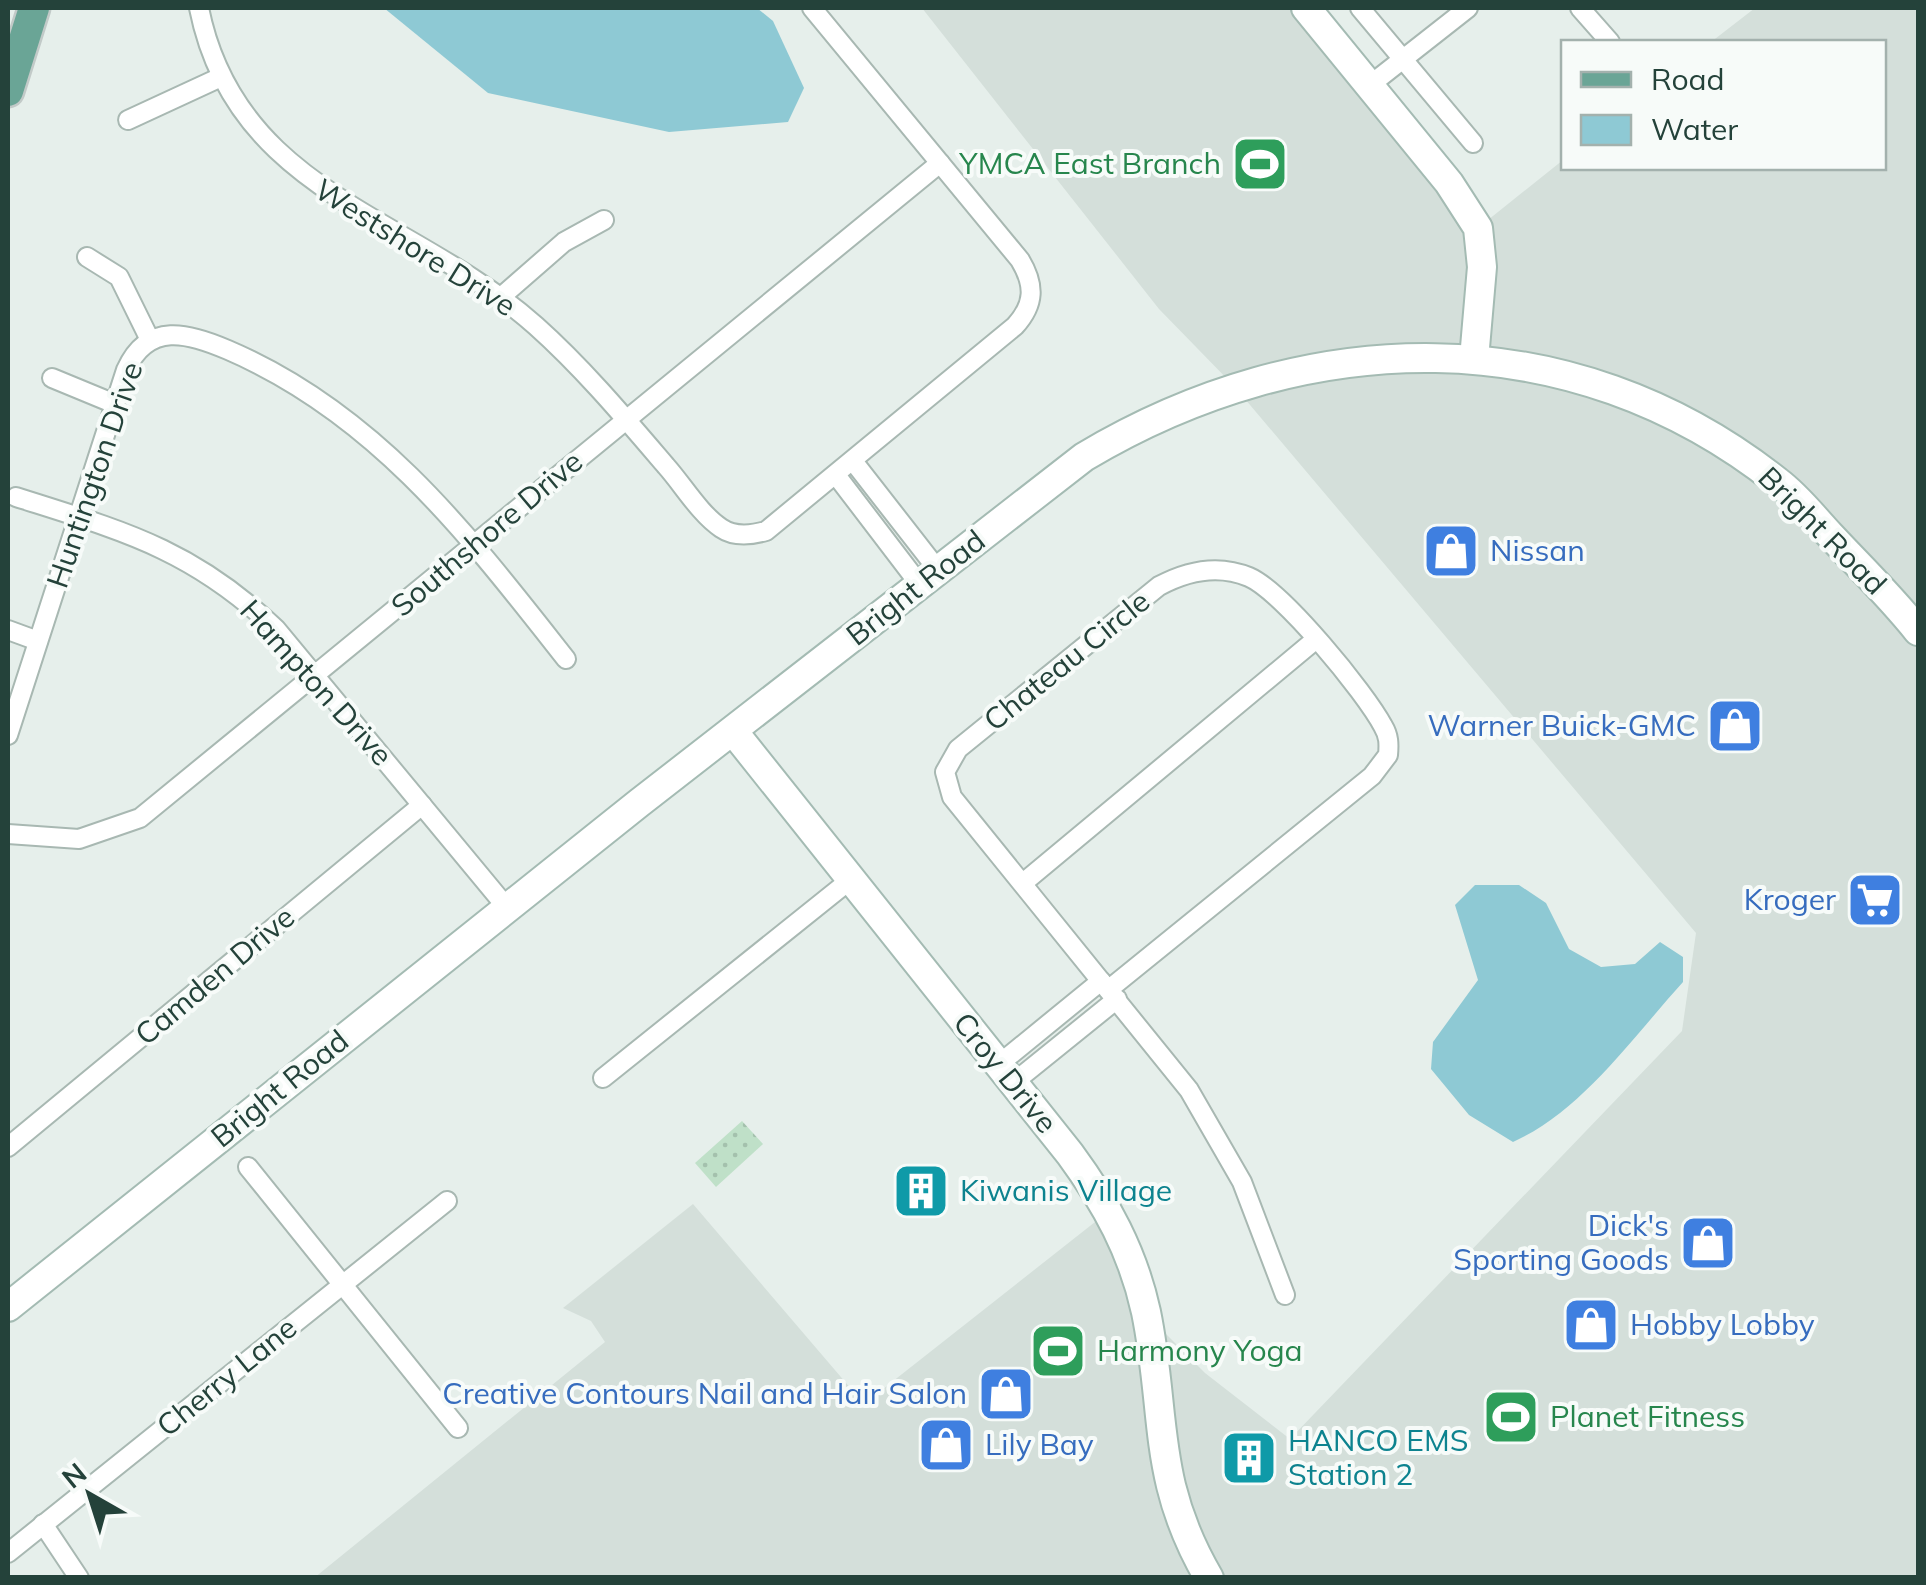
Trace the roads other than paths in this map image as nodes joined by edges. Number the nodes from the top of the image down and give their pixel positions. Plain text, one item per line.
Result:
1 (34, 8) edge
2 (198, 8) edge
3 (812, 8) edge
4 (1306, 8) edge
5 (1360, 8) edge
6 (1468, 8) edge
7 (1580, 8) edge
8 (1608, 40) edge
9 (1403, 59) junction
10 (220, 77) junction
11 (1370, 85) junction
12 (8, 90) edge
13 (128, 120) dead end
14 (1473, 143) dead end
15 (940, 163) junction
16 (604, 220) dead end
17 (87, 256) dead end
18 (501, 297) junction
19 (150, 340) junction
20 (1474, 359) junction
21 (52, 378) dead end
22 (115, 404) junction
23 (625, 418) junction
24 (853, 461) junction
25 (836, 474) junction
26 (16, 497) dead end
27 (78, 517) junction
28 (474, 544) junction
29 (929, 578) junction
30 (8, 630) edge
31 (1918, 630) edge
32 (1315, 640) junction
33 (38, 641) junction
34 (566, 659) dead end
35 (316, 676) junction
36 (733, 731) junction
37 (8, 734) edge
38 (422, 804) junction
39 (8, 834) edge
40 (850, 880) junction
41 (1023, 882) junction
42 (508, 910) junction
43 (1109, 990) junction
44 (1005, 1074) junction
45 (602, 1078) dead end
46 (8, 1147) edge
47 (248, 1168) dead end
48 (447, 1201) dead end
49 (343, 1284) junction
50 (1284, 1295) dead end
51 (8, 1307) edge
52 (458, 1428) dead end
53 (43, 1524) junction
54 (8, 1553) edge
55 (78, 1578) edge
56 (1209, 1578) edge

1 - 12 main road
2 - 10 street, Westshore Drive
3 - 15 street
4 - 11 main road
5 - 9 street
6 - 9 street
7 - 8 street
9 - 11 street
9 - 14 street
10 - 13 street
10 - 18 street, Westshore Drive
11 - 20 main road
15 - 23 street, Southshore Drive
15 - 24 street, Westshore Drive
16 - 18 street
17 - 19 street
18 - 23 street, Westshore Drive
19 - 22 street, Huntington Drive
19 - 28 street, Huntington Drive
20 - 29 main road, Bright Road
20 - 31 main road, Bright Road
21 - 22 street
22 - 27 street, Huntington Drive
23 - 25 street, Westshore Drive
23 - 28 street, Southshore Drive
24 - 25 street, Westshore Drive
24 - 29 street
25 - 29 street
26 - 27 street, Hampton Drive
27 - 33 street, Huntington Drive
27 - 35 street, Hampton Drive
28 - 34 street, Huntington Drive
28 - 35 street, Southshore Drive
29 - 36 main road, Bright Road
30 - 33 street
32 - 41 street
32 - 41 street, Chateau Circle
32 - 43 street, Chateau Circle
33 - 37 street, Huntington Drive
35 - 38 street, Hampton Drive
35 - 39 street, Southshore Drive
36 - 40 main road, Croy Drive
36 - 42 main road, Bright Road
38 - 42 street, Hampton Drive
38 - 46 street, Camden Drive
40 - 44 main road, Croy Drive
40 - 45 street
41 - 43 street, Chateau Circle
42 - 51 main road, Bright Road
43 - 44 street
43 - 50 street, Chateau Circle
44 - 56 main road, Croy Drive
47 - 49 street
48 - 49 street, Cherry Lane
49 - 52 street
49 - 53 street, Cherry Lane
53 - 54 street, Cherry Lane
53 - 55 street

